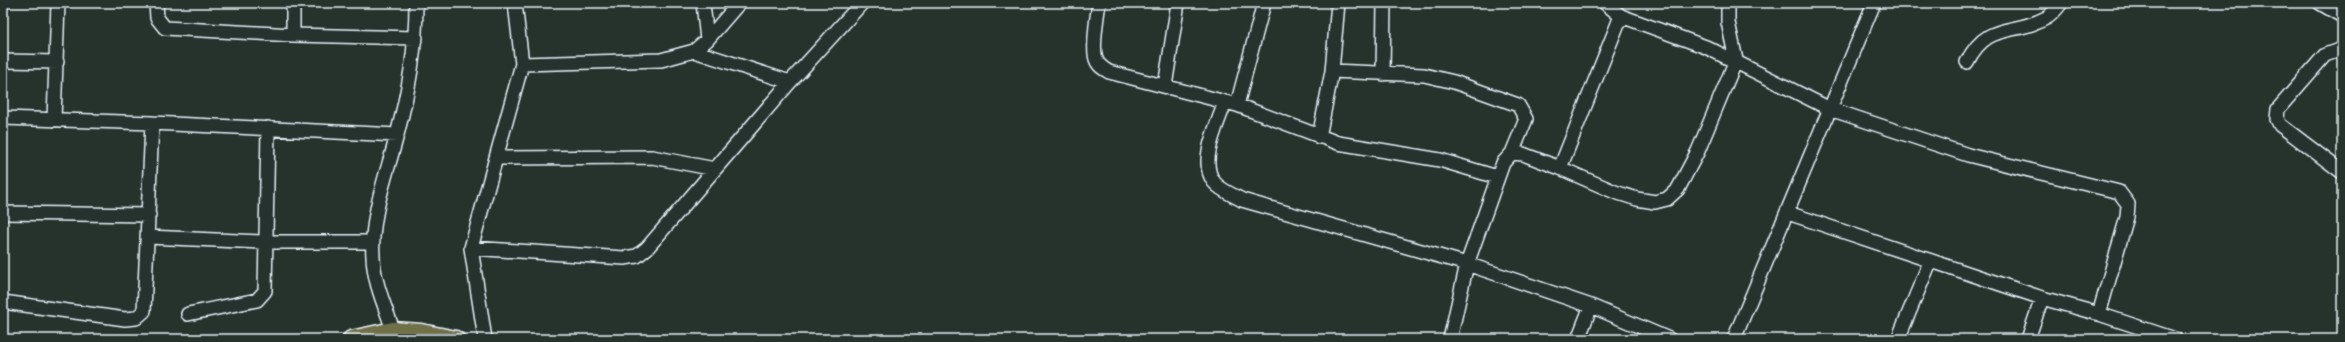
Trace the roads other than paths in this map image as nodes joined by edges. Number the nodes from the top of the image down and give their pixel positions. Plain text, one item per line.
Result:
1 (58, 3) edge
2 (156, 3) edge
3 (293, 3) edge
4 (416, 3) edge
5 (515, 3) edge
6 (704, 3) edge
7 (739, 3) edge
8 (862, 3) edge
9 (1099, 3) edge
10 (1178, 3) edge
11 (1264, 3) edge
12 (1338, 3) edge
13 (1384, 3) edge
14 (1605, 3) edge
15 (1728, 3) edge
16 (1874, 3) edge
17 (2061, 3) edge
18 (2320, 3) edge
19 (1621, 16) junction
20 (2342, 16) edge
21 (293, 35) junction
22 (416, 38) junction
23 (707, 40) junction
24 (2342, 49) edge
25 (694, 51) junction
26 (1736, 60) junction
27 (3, 61) edge
28 (57, 62) junction
29 (1967, 62) dead end
30 (522, 64) junction
31 (1332, 71) junction
32 (1383, 74) junction
33 (790, 82) junction
34 (1165, 86) junction
35 (1231, 103) junction
36 (1830, 109) junction
37 (3, 118) edge
38 (54, 120) junction
39 (152, 123) junction
40 (268, 128) junction
41 (397, 135) junction
42 (1319, 137) junction
43 (1512, 152) junction
44 (497, 158) junction
45 (1560, 168) junction
46 (715, 169) junction
47 (2342, 172) edge
48 (1497, 177) junction
49 (3, 213) edge
50 (1788, 213) junction
51 (149, 215) junction
52 (148, 237) junction
53 (267, 242) junction
54 (373, 242) junction
55 (471, 248) junction
56 (1930, 262) junction
57 (1467, 264) junction
58 (2042, 298) junction
59 (3, 302) edge
60 (1591, 306) junction
61 (188, 314) dead end
62 (2099, 314) junction
63 (393, 330) junction
64 (351, 339) edge
65 (456, 339) edge
66 (485, 339) edge
67 (1450, 339) edge
68 (1578, 339) edge
69 (1669, 339) edge
70 (1734, 339) edge
71 (1898, 339) edge
72 (2028, 339) edge
73 (2175, 339) edge

1 - 28 street
2 - 21 street
3 - 21 street
4 - 22 street
5 - 30 street
6 - 23 street
7 - 23 street
8 - 33 street
9 - 34 street
10 - 34 street
11 - 35 street
12 - 31 street
13 - 32 street
14 - 19 street
15 - 26 street
16 - 36 street
17 - 29 street
18 - 20 street
19 - 26 street
19 - 45 street
21 - 22 street
22 - 41 street
23 - 25 street
24 - 47 street
25 - 30 street
25 - 33 street
26 - 36 street
26 - 45 street
27 - 28 street
28 - 38 street
30 - 44 street
31 - 32 street
31 - 42 street
32 - 43 street
33 - 46 street
34 - 35 street
35 - 42 street
35 - 57 street
36 - 50 street
36 - 62 street
37 - 38 street
38 - 39 street
39 - 40 street
39 - 51 street
40 - 41 street
40 - 53 street
41 - 54 street
42 - 48 street
43 - 45 street
43 - 48 street
44 - 46 street
44 - 55 street
46 - 55 street
48 - 57 street
49 - 51 street
50 - 56 street
50 - 70 street
51 - 52 street
52 - 53 street
52 - 59 street
53 - 54 street
53 - 61 street
54 - 63 street
55 - 66 street
56 - 58 street
56 - 71 street
57 - 60 street
57 - 67 street
58 - 62 street
58 - 72 street
60 - 68 street
60 - 69 street
62 - 73 street
63 - 64 main road
63 - 65 main road

